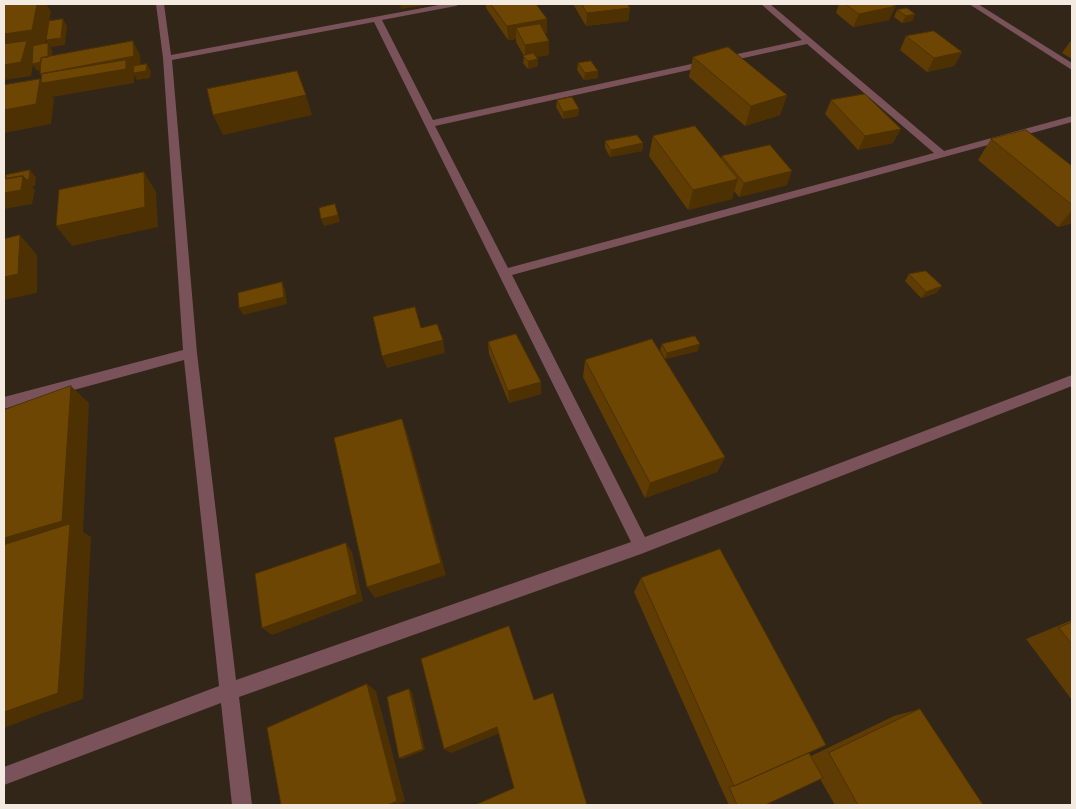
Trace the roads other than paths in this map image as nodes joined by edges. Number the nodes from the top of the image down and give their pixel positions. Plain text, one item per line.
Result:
1 (160, 4) edge
2 (456, 4) edge
3 (765, 4) edge
4 (973, 4) edge
5 (377, 19) junction
6 (809, 41) junction
7 (167, 58) junction
8 (1072, 67) edge
9 (1072, 119) edge
10 (429, 124) junction
11 (943, 155) junction
12 (504, 273) junction
13 (190, 353) junction
14 (1072, 380) edge
15 (4, 403) edge
16 (641, 546) junction
17 (228, 692) junction
18 (4, 776) edge
19 (242, 805) edge

1 - 7 street
2 - 5 street
3 - 6 street
4 - 8 street
5 - 7 street
5 - 10 street
6 - 10 street
6 - 11 street
7 - 13 street
9 - 11 street
10 - 12 street
11 - 12 street
12 - 16 street
13 - 15 street
13 - 17 street
14 - 16 street
16 - 17 street
17 - 18 street
17 - 19 street

